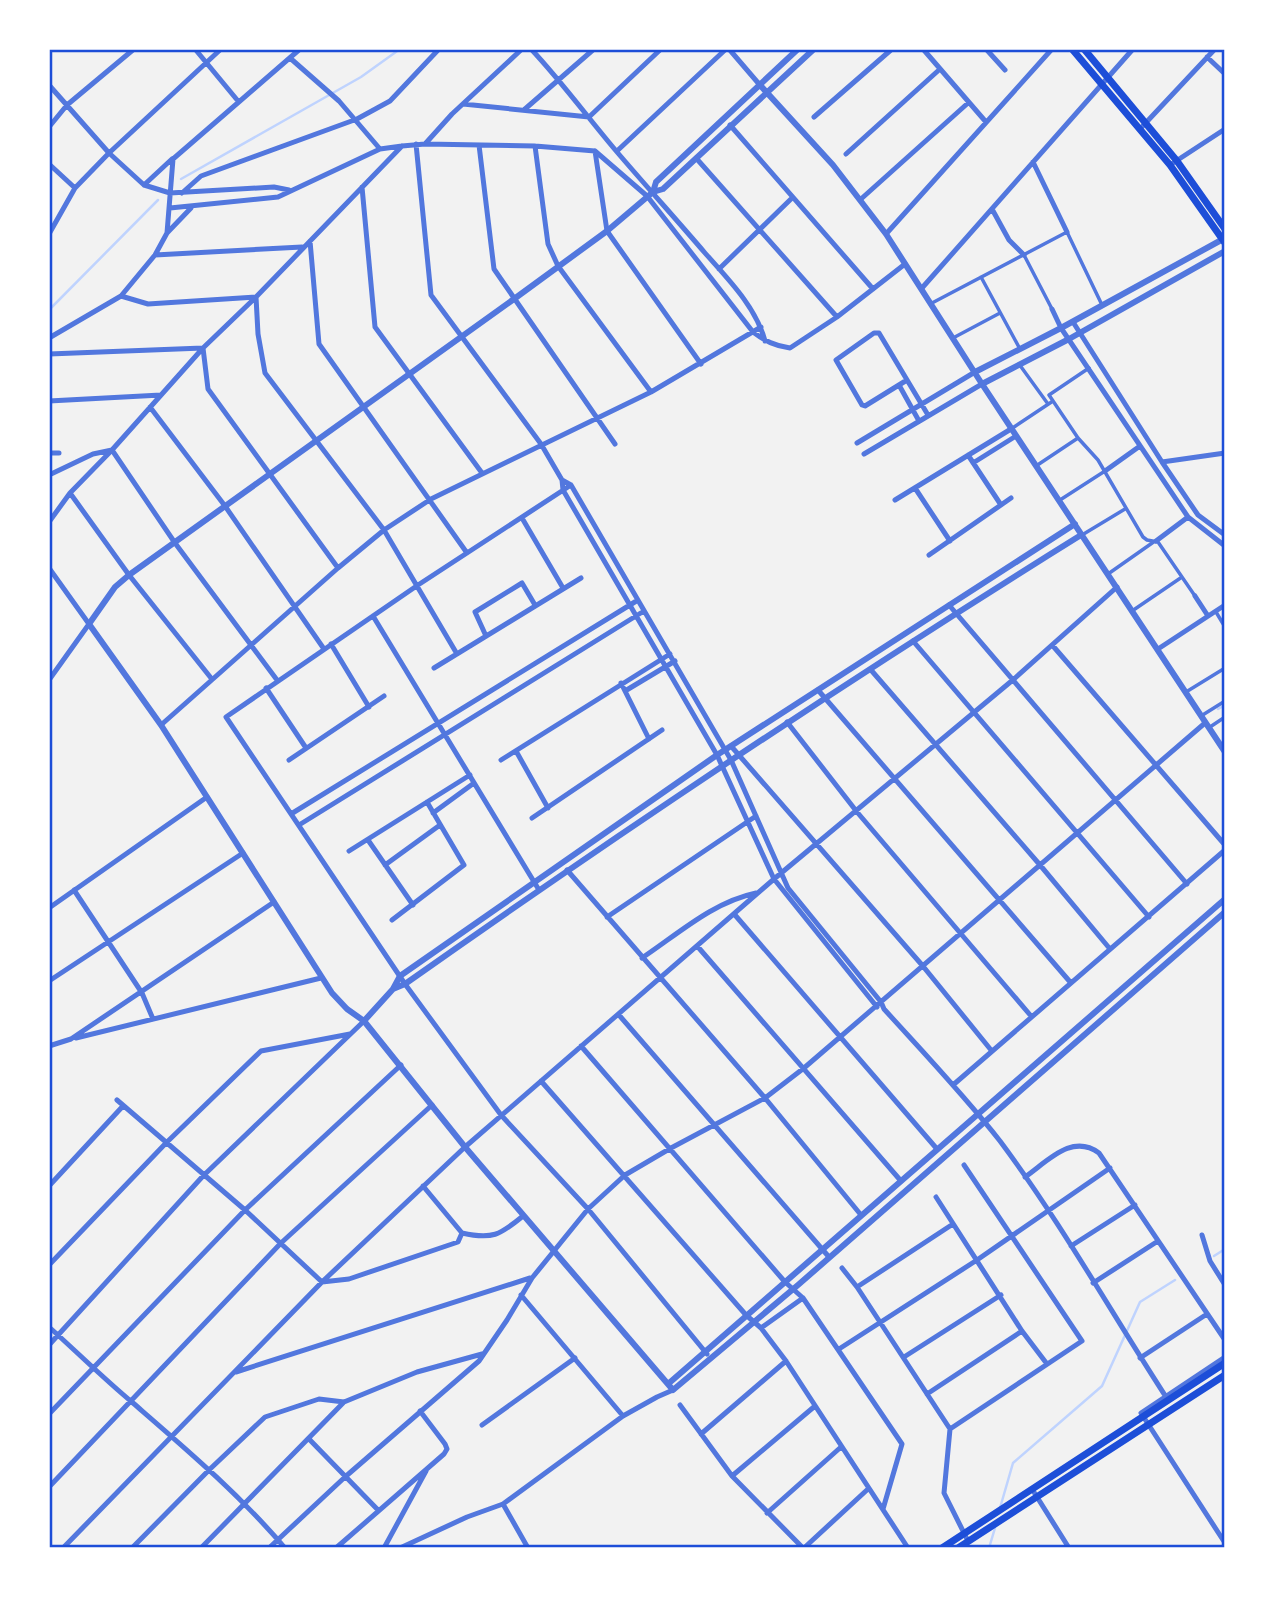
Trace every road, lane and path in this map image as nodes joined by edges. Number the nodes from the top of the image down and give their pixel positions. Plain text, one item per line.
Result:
1 (134, 49) edge
2 (195, 49) edge
3 (221, 49) edge
4 (300, 49) edge
5 (439, 49) edge
6 (522, 49) edge
7 (531, 49) edge
8 (594, 49) edge
9 (661, 49) edge
10 (727, 49) edge
11 (798, 49) edge
12 (814, 49) edge
13 (892, 49) edge
14 (923, 49) edge
15 (986, 49) edge
16 (1052, 49) edge
17 (1072, 49) edge
18 (1084, 49) edge
19 (1133, 49) edge
20 (1215, 49) edge
21 (1207, 57) junction
22 (290, 58) junction
23 (206, 63) junction
24 (940, 69) junction
25 (1005, 70) dead end
26 (1225, 74) edge
27 (1108, 78) junction
28 (560, 80) junction
29 (759, 84) junction
30 (49, 85) edge
31 (1102, 85) junction
32 (766, 93) junction
33 (238, 101) junction
34 (968, 103) junction
35 (463, 104) junction
36 (67, 105) junction
37 (525, 110) junction
38 (589, 117) junction
39 (814, 117) dead end
40 (357, 119) junction
41 (986, 122) junction
42 (730, 125) junction
43 (1143, 125) junction
44 (49, 127) edge
45 (1225, 129) edge
46 (416, 144) junction
47 (425, 144) junction
48 (479, 145) junction
49 (402, 146) junction
50 (535, 146) junction
51 (380, 149) junction
52 (595, 151) junction
53 (617, 151) junction
54 (109, 153) junction
55 (846, 153) dead end
56 (696, 158) junction
57 (173, 159) junction
58 (1033, 162) junction
59 (1173, 163) junction
60 (49, 164) edge
61 (144, 185) junction
62 (362, 186) junction
63 (75, 188) junction
64 (289, 190) junction
65 (170, 193) junction
66 (182, 193) junction
67 (650, 194) junction
68 (792, 198) junction
69 (861, 200) junction
70 (170, 208) junction
71 (191, 208) junction
72 (992, 209) junction
73 (757, 229) junction
74 (1225, 229) edge
75 (607, 231) junction
76 (1067, 232) junction
77 (167, 233) junction
78 (886, 233) junction
79 (49, 234) edge
80 (1224, 240) edge
81 (310, 241) junction
82 (303, 247) junction
83 (1225, 251) edge
84 (155, 255) junction
85 (1024, 255) junction
86 (905, 264) junction
87 (558, 266) junction
88 (719, 269) junction
89 (981, 277) junction
90 (922, 288) junction
91 (873, 289) junction
92 (121, 296) junction
93 (256, 297) junction
94 (514, 299) junction
95 (932, 303) junction
96 (1102, 305) junction
97 (1052, 309) joint
98 (1000, 313) junction
99 (837, 317) junction
100 (1073, 321) junction
101 (761, 327) junction
102 (1062, 328) junction
103 (753, 332) junction
104 (1080, 332) junction
105 (461, 336) junction
106 (49, 338) edge
107 (953, 338) junction
108 (1069, 339) junction
109 (765, 341) junction
110 (203, 348) junction
111 (1020, 349) junction
112 (49, 354) edge
113 (701, 364) junction
114 (1019, 365) junction
115 (1089, 368) junction
116 (975, 372) junction
117 (408, 375) junction
118 (907, 380) junction
119 (982, 384) junction
120 (899, 385) junction
121 (651, 392) junction
122 (161, 395) junction
123 (49, 401) edge
124 (1053, 401) junction
125 (921, 403) junction
126 (1048, 404) junction
127 (150, 407) junction
128 (364, 407) junction
129 (912, 409) junction
130 (928, 415) junction
131 (598, 416) junction
132 (919, 421) junction
133 (1012, 429) junction
134 (1017, 436) junction
135 (1079, 438) junction
136 (317, 441) junction
137 (856, 443) dead end
138 (541, 444) junction
139 (615, 444) dead end
140 (1140, 446) junction
141 (112, 450) junction
142 (49, 453) edge
143 (59, 453) dead end
144 (1225, 453) edge
145 (864, 454) dead end
146 (968, 455) junction
147 (1162, 462) junction
148 (973, 463) junction
149 (1037, 466) junction
150 (1105, 471) junction
151 (482, 473) junction
152 (268, 474) junction
153 (49, 475) edge
154 (562, 480) junction
155 (571, 485) junction
156 (915, 488) junction
157 (563, 490) junction
158 (70, 493) junction
159 (1011, 498) dead end
160 (430, 499) junction
161 (895, 500) dead end
162 (1059, 501) junction
163 (1001, 505) junction
164 (225, 506) junction
165 (1125, 509) junction
166 (1188, 517) junction
167 (522, 518) junction
168 (49, 522) edge
169 (1075, 524) junction
170 (384, 530) junction
171 (1081, 535) junction
172 (1225, 535) edge
173 (950, 541) junction
174 (1156, 541) junction
175 (175, 543) junction
176 (1225, 546) edge
177 (467, 553) junction
178 (929, 555) dead end
179 (338, 568) junction
180 (50, 572) edge
181 (1108, 574) junction
182 (130, 575) junction
183 (1182, 577) junction
184 (581, 578) dead end
185 (418, 585) junction
186 (1116, 587) junction
187 (563, 588) junction
188 (1195, 596) joint
189 (638, 600) junction
190 (535, 605) junction
191 (628, 605) junction
192 (949, 605) junction
193 (1225, 605) edge
194 (295, 607) junction
195 (644, 611) junction
196 (1132, 611) junction
197 (1216, 611) junction
198 (956, 613) junction
199 (373, 616) junction
200 (634, 616) junction
201 (1208, 616) junction
202 (89, 624) junction
203 (1225, 627) edge
204 (486, 636) junction
205 (913, 641) junction
206 (251, 643) junction
207 (331, 644) junction
208 (1053, 646) junction
209 (324, 649) junction
210 (1158, 649) junction
211 (457, 654) junction
212 (670, 654) junction
213 (660, 659) junction
214 (674, 661) junction
215 (535, 664) junction
216 (664, 667) junction
217 (1225, 667) edge
218 (434, 668) dead end
219 (871, 670) junction
220 (541, 674) junction
221 (211, 678) junction
222 (1014, 679) junction
223 (49, 680) edge
224 (277, 680) junction
225 (621, 683) junction
226 (266, 688) junction
227 (818, 690) junction
228 (625, 691) junction
229 (1186, 692) junction
230 (384, 696) dead end
231 (824, 698) junction
232 (1225, 701) edge
233 (369, 707) junction
234 (974, 713) junction
235 (1225, 717) edge
236 (787, 722) junction
237 (1205, 722) junction
238 (439, 724) junction
239 (161, 725) junction
240 (663, 730) dead end
241 (445, 734) junction
242 (649, 739) junction
243 (935, 746) junction
244 (306, 748) junction
245 (729, 748) junction
246 (516, 751) junction
247 (1225, 752) edge
248 (716, 755) junction
249 (739, 755) junction
250 (289, 760) dead end
251 (501, 760) dead end
252 (731, 760) junction
253 (1156, 765) junction
254 (721, 766) junction
255 (470, 775) junction
256 (895, 781) junction
257 (474, 783) junction
258 (207, 797) junction
259 (1116, 801) junction
260 (427, 802) junction
261 (548, 808) junction
262 (857, 812) junction
263 (433, 813) junction
264 (634, 813) junction
265 (291, 814) junction
266 (757, 816) junction
267 (532, 818) dead end
268 (640, 821) junction
269 (747, 822) junction
270 (299, 825) junction
271 (440, 825) junction
272 (1078, 832) junction
273 (368, 840) junction
274 (817, 845) junction
275 (1225, 848) edge
276 (349, 851) dead end
277 (243, 853) junction
278 (386, 865) junction
279 (1040, 865) junction
280 (567, 870) junction
281 (780, 874) junction
282 (774, 879) junction
283 (534, 882) junction
284 (1187, 884) junction
285 (74, 890) junction
286 (539, 890) junction
287 (760, 892) junction
288 (1225, 899) edge
289 (1000, 900) junction
290 (274, 902) junction
291 (413, 905) junction
292 (49, 908) edge
293 (1225, 912) edge
294 (734, 915) junction
295 (607, 917) junction
296 (1149, 917) junction
297 (392, 920) dead end
298 (961, 933) junction
299 (107, 942) junction
300 (698, 947) junction
301 (1110, 949) junction
302 (642, 958) junction
303 (922, 965) junction
304 (400, 976) junction
305 (321, 978) junction
306 (661, 980) junction
307 (49, 981) edge
308 (1070, 983) junction
309 (405, 984) junction
310 (1123, 987) junction
311 (393, 989) junction
312 (142, 993) junction
313 (1130, 995) junction
314 (878, 1004) junction
315 (620, 1015) junction
316 (1031, 1016) junction
317 (153, 1019) junction
318 (364, 1021) junction
319 (351, 1034) junction
320 (841, 1037) junction
321 (71, 1039) junction
322 (49, 1046) edge
323 (581, 1046) junction
324 (991, 1050) junction
325 (401, 1065) junction
326 (1034, 1066) junction
327 (804, 1068) junction
328 (1040, 1074) junction
329 (541, 1081) junction
330 (953, 1085) junction
331 (765, 1098) junction
332 (117, 1100) dead end
333 (432, 1105) junction
334 (123, 1106) junction
335 (978, 1114) junction
336 (501, 1115) junction
337 (985, 1122) junction
338 (715, 1125) junction
339 (166, 1143) junction
340 (465, 1147) junction
341 (671, 1148) junction
342 (937, 1149) junction
343 (964, 1165) dead end
344 (1110, 1168) junction
345 (203, 1175) junction
346 (625, 1175) junction
347 (1026, 1177) junction
348 (901, 1181) junction
349 (49, 1186) edge
350 (423, 1186) junction
351 (936, 1197) dead end
352 (1135, 1205) junction
353 (588, 1209) junction
354 (244, 1210) junction
355 (1047, 1210) junction
356 (861, 1215) junction
357 (523, 1216) junction
358 (953, 1224) junction
359 (462, 1233) junction
360 (1202, 1235) dead end
361 (1010, 1236) junction
362 (1158, 1241) junction
363 (281, 1243) junction
364 (1071, 1247) junction
365 (822, 1249) junction
366 (555, 1251) junction
367 (829, 1257) junction
368 (977, 1259) junction
369 (49, 1265) edge
370 (842, 1268) dead end
371 (532, 1278) junction
372 (322, 1282) junction
373 (785, 1282) junction
374 (1093, 1283) junction
375 (1225, 1284) edge
376 (857, 1287) junction
377 (794, 1288) junction
378 (521, 1295) junction
379 (1001, 1295) junction
380 (803, 1298) junction
381 (1207, 1314) junction
382 (746, 1315) junction
383 (880, 1321) junction
384 (754, 1322) junction
385 (49, 1327) edge
386 (761, 1328) junction
387 (1022, 1331) junction
388 (58, 1335) junction
389 (1225, 1340) edge
390 (49, 1345) edge
391 (839, 1349) junction
392 (705, 1352) junction
393 (482, 1354) junction
394 (575, 1357) junction
395 (904, 1357) junction
396 (1140, 1357) junction
397 (1225, 1357) edge
398 (712, 1359) junction
399 (786, 1360) junction
400 (1225, 1363) edge
401 (1047, 1364) junction
402 (94, 1366) junction
403 (233, 1373) junction
404 (1225, 1375) edge
405 (668, 1384) junction
406 (673, 1391) junction
407 (927, 1394) junction
408 (657, 1397) junction
409 (1167, 1398) junction
410 (132, 1402) junction
411 (344, 1402) junction
412 (680, 1405) dead end
413 (815, 1406) junction
414 (420, 1411) junction
415 (49, 1414) edge
416 (623, 1416) junction
417 (1146, 1421) junction
418 (482, 1425) dead end
419 (950, 1429) junction
420 (701, 1434) junction
421 (173, 1436) junction
422 (309, 1439) junction
423 (841, 1447) junction
424 (428, 1467) junction
425 (209, 1469) junction
426 (732, 1476) junction
427 (345, 1477) junction
428 (49, 1487) edge
429 (868, 1489) junction
430 (1034, 1493) junction
431 (244, 1503) junction
432 (503, 1504) junction
433 (883, 1509) junction
434 (378, 1510) junction
435 (767, 1513) junction
436 (1003, 1513) junction
437 (966, 1537) junction
438 (277, 1539) junction
439 (1225, 1542) edge
440 (63, 1548) edge
441 (132, 1548) edge
442 (201, 1548) edge
443 (269, 1548) edge
444 (285, 1548) edge
445 (336, 1548) edge
446 (384, 1548) edge
447 (400, 1548) edge
448 (528, 1548) edge
449 (803, 1548) edge
450 (908, 1548) edge
451 (942, 1548) edge
452 (958, 1548) edge
453 (1069, 1548) edge

1 - 36 street
2 - 23 street
3 - 23 street
4 - 22 street
5 - 40 street
6 - 35 street
7 - 28 street
8 - 28 street
9 - 38 street
10 - 29 street
10 - 53 street
11 - 29 street
12 - 32 street
13 - 39 street
14 - 24 street
15 - 25 street
16 - 41 street
17 - 31 main road
18 - 27 main road
19 - 27 street
20 - 21 street
21 - 26 street
21 - 43 street
22 - 33 street
22 - 40 street
23 - 33 street
23 - 54 street
24 - 34 street
24 - 55 street
27 - 31 street
27 - 43 main road
28 - 37 street
28 - 38 street
29 - 32 street
29 - 67 street
30 - 36 street
31 - 43 main road
31 - 58 street
32 - 42 street
32 - 69 street
33 - 57 street
34 - 41 street
34 - 69 street
35 - 37 street
35 - 47 street
36 - 44 street
36 - 54 street
37 - 38 street
38 - 53 street
40 - 51 street
40 - 66 street
41 - 78 street
42 - 56 street
42 - 68 street
43 - 59 main road
45 - 59 street
46 - 47 street
46 - 49 street
46 - 105 street
47 - 48 street
48 - 50 street
48 - 94 street
49 - 51 street
49 - 62 street
50 - 52 street
50 - 87 street
51 - 64 street
52 - 67 street
52 - 75 street
53 - 67 street
54 - 61 street
54 - 63 street
56 - 67 street
56 - 73 street
57 - 61 street
57 - 65 street
58 - 72 street
58 - 76 street
59 - 74 main road
59 - 80 main road
60 - 63 street
61 - 65 street
62 - 81 street
62 - 117 street
63 - 79 street
64 - 66 street
64 - 71 street
65 - 66 street
65 - 70 street
67 - 75 street
67 - 88 street
67 - 103 street
68 - 73 street
68 - 91 street
69 - 78 street
70 - 71 street
70 - 77 street
71 - 77 street
72 - 85 street
72 - 90 street
73 - 88 street
73 - 99 street
75 - 87 street
75 - 113 street
76 - 85 street
76 - 96 street
77 - 84 street
78 - 86 street
80 - 96 street
81 - 82 street
81 - 128 street
82 - 84 street
82 - 93 street
83 - 104 street
84 - 92 street
85 - 89 street
85 - 97 street
86 - 90 street
86 - 91 street
87 - 94 street
87 - 121 street
88 - 101 street
89 - 95 street
89 - 98 street
90 - 95 street
91 - 99 street
92 - 93 street
92 - 106 street
93 - 110 street
93 - 136 street
94 - 105 street
94 - 131 street
95 - 107 street
96 - 100 street
97 - 102 street
98 - 107 street
98 - 111 street
99 - 109 street
100 - 102 street
100 - 104 street
101 - 103 street
101 - 109 street
102 - 108 street
102 - 111 street
103 - 109 street
103 - 113 street
104 - 108 street
104 - 147 street
105 - 117 street
105 - 138 street
107 - 116 street
108 - 114 street
108 - 115 street
110 - 112 street
110 - 122 street
110 - 152 street
111 - 116 street
113 - 121 street
114 - 119 street
114 - 126 street
115 - 124 street
115 - 140 street
116 - 119 street
116 - 125 street
117 - 128 street
117 - 151 street
118 - 120 street
118 - 120 street
118 - 125 street
119 - 130 street
119 - 133 street
120 - 129 street
121 - 131 street
122 - 123 street
122 - 127 street
124 - 126 street
124 - 135 street
125 - 129 street
125 - 130 street
126 - 133 street
127 - 141 street
127 - 164 street
128 - 136 street
128 - 160 street
129 - 132 street
129 - 137 street
130 - 132 street
131 - 138 street
131 - 139 street
132 - 145 street
133 - 134 street
133 - 146 street
134 - 148 street
134 - 149 street
135 - 149 street
135 - 150 street
136 - 152 street
136 - 170 street
138 - 151 street
138 - 154 street
140 - 150 street
140 - 166 street
141 - 153 street
141 - 158 street
141 - 175 street
142 - 143 street
144 - 147 street
146 - 148 street
146 - 156 street
147 - 172 street
148 - 163 street
149 - 162 street
150 - 162 street
150 - 165 street
151 - 160 street
152 - 164 street
152 - 179 street
154 - 155 street
154 - 157 street
155 - 157 street
155 - 189 street
156 - 161 street
156 - 173 street
157 - 167 street
157 - 191 street
158 - 168 street
158 - 182 street
159 - 163 street
160 - 170 street
160 - 177 street
162 - 169 street
163 - 173 street
164 - 175 street
164 - 194 street
165 - 171 street
165 - 174 street
166 - 174 street
166 - 176 street
167 - 177 street
167 - 187 street
169 - 171 street
169 - 192 street
170 - 179 street
170 - 185 street
171 - 181 street
171 - 198 street
173 - 178 street
174 - 181 street
174 - 183 street
175 - 182 street
175 - 206 street
177 - 185 street
179 - 194 street
180 - 202 street
181 - 186 street
182 - 202 street
182 - 221 street
183 - 188 street
183 - 196 street
184 - 187 street
185 - 199 street
185 - 211 street
186 - 196 street
186 - 208 street
187 - 190 street
188 - 201 street
189 - 191 street
189 - 195 street
190 - 204 street
190 - 204 street
191 - 200 street
191 - 215 street
192 - 198 street
192 - 227 street
193 - 197 street
194 - 206 street
194 - 209 street
195 - 200 street
195 - 212 street
196 - 210 street
197 - 201 street
197 - 203 street
198 - 205 street
198 - 222 street
199 - 207 street
199 - 238 street
200 - 213 street
200 - 220 street
201 - 210 street
202 - 223 street
202 - 239 street
204 - 211 street
205 - 219 street
205 - 234 street
206 - 221 street
206 - 224 street
207 - 209 street
207 - 233 street
208 - 222 street
208 - 253 street
209 - 224 street
210 - 229 street
211 - 218 street
212 - 213 street
212 - 214 street
213 - 216 street
213 - 225 street
214 - 216 street
214 - 245 street
215 - 220 street
215 - 238 street
216 - 228 street
216 - 248 street
217 - 229 street
219 - 231 street
219 - 243 street
220 - 241 street
221 - 239 street
222 - 234 street
222 - 259 street
224 - 226 street
225 - 228 street
225 - 246 street
226 - 244 street
226 - 265 street
227 - 231 street
227 - 245 street
228 - 242 street
229 - 237 street
230 - 233 street
231 - 236 street
231 - 256 street
232 - 237 street
233 - 244 street
234 - 243 street
234 - 272 street
235 - 237 street
236 - 249 street
236 - 262 street
237 - 247 street
237 - 253 street
238 - 241 street
238 - 265 street
239 - 258 street
240 - 242 street
241 - 255 street
241 - 270 street
242 - 261 street
243 - 256 street
243 - 279 street
244 - 250 street
245 - 248 street
245 - 249 street
245 - 252 street
246 - 251 street
246 - 261 street
248 - 254 street
248 - 264 street
249 - 252 street
249 - 274 street
252 - 254 street
252 - 266 street
253 - 259 street
253 - 275 street
254 - 268 street
254 - 269 street
255 - 257 street
255 - 260 street
256 - 262 street
256 - 289 street
257 - 263 street
257 - 283 street
258 - 277 street
258 - 285 street
259 - 272 street
259 - 284 street
260 - 263 street
260 - 273 street
261 - 267 street
262 - 274 street
262 - 298 street
263 - 271 street
264 - 268 street
264 - 283 street
265 - 270 street
266 - 269 street
266 - 281 street
268 - 280 street
269 - 282 street
269 - 295 street
270 - 304 street
271 - 278 street
271 - 291 street
272 - 279 street
272 - 296 street
273 - 276 street
273 - 278 street
274 - 281 street
274 - 303 street
275 - 284 street
277 - 290 street
277 - 299 street
278 - 291 street
279 - 289 street
279 - 301 street
280 - 286 street
280 - 295 street
281 - 282 street
281 - 314 street
282 - 287 street
282 - 314 street
283 - 286 street
283 - 304 street
284 - 296 street
285 - 292 street
285 - 299 street
286 - 309 street
287 - 294 street
287 - 302 street
288 - 310 street
289 - 298 street
289 - 308 street
290 - 305 street
290 - 312 street
291 - 297 street
293 - 313 street
294 - 300 street
294 - 320 street
295 - 302 street
296 - 301 street
298 - 303 street
298 - 316 street
299 - 307 street
299 - 312 street
300 - 306 street
300 - 327 street
301 - 308 street
302 - 306 street
303 - 314 street
303 - 324 street
304 - 309 street
304 - 311 street
305 - 317 street
305 - 318 street
306 - 315 street
306 - 331 street
308 - 316 street
309 - 311 street
309 - 336 street
310 - 313 street
310 - 326 street
311 - 318 street
312 - 317 street
312 - 321 street
313 - 328 street
314 - 320 street
314 - 330 street
315 - 323 street
315 - 338 street
316 - 324 street
317 - 321 street
318 - 319 street
318 - 325 street
319 - 339 street
319 - 345 street
320 - 327 street
320 - 342 street
321 - 322 street
323 - 329 street
323 - 341 street
324 - 330 street
325 - 333 street
325 - 354 street
326 - 328 street
326 - 335 street
327 - 331 street
327 - 348 street
328 - 337 street
329 - 336 street
329 - 346 street
330 - 335 street
331 - 338 street
331 - 356 street
332 - 334 street
333 - 340 street
333 - 363 street
334 - 339 street
334 - 349 street
335 - 337 street
335 - 342 street
336 - 340 street
336 - 353 street
337 - 347 street
337 - 367 street
338 - 341 street
338 - 365 street
339 - 345 street
339 - 369 street
340 - 350 street
340 - 357 street
341 - 346 street
341 - 373 street
342 - 348 street
343 - 361 street
344 - 347 street
344 - 352 street
344 - 355 street
345 - 354 street
345 - 388 street
346 - 353 street
346 - 382 street
347 - 355 street
348 - 356 street
350 - 359 street
350 - 372 street
351 - 358 street
352 - 362 street
352 - 364 street
353 - 366 street
353 - 392 street
354 - 363 street
354 - 402 street
355 - 361 street
355 - 364 street
356 - 365 street
357 - 359 street
357 - 366 street
358 - 368 street
358 - 376 street
359 - 372 street
360 - 375 street
361 - 368 street
361 - 401 street
362 - 374 street
362 - 381 street
363 - 372 street
363 - 410 street
364 - 374 street
365 - 367 street
365 - 373 street
366 - 371 street
366 - 405 street
367 - 377 street
368 - 379 street
368 - 383 street
370 - 376 street
371 - 378 street
371 - 403 street
372 - 403 street
373 - 377 street
373 - 382 street
374 - 396 street
376 - 383 street
377 - 380 street
377 - 384 street
378 - 393 street
378 - 394 street
379 - 387 street
379 - 395 street
380 - 386 street
380 - 391 street
381 - 389 street
381 - 396 street
382 - 384 street
382 - 392 street
383 - 391 street
383 - 395 street
384 - 386 street
384 - 398 street
385 - 388 street
386 - 399 street
387 - 401 street
387 - 407 street
388 - 390 street
388 - 402 street
391 - 433 street
392 - 398 street
392 - 405 street
393 - 411 street
393 - 414 street
394 - 416 street
394 - 418 street
395 - 407 street
396 - 409 street
397 - 409 street
398 - 406 street
399 - 413 street
399 - 420 street
400 - 409 main road
401 - 419 street
402 - 410 street
402 - 415 street
403 - 421 street
404 - 417 main road
405 - 406 street
405 - 408 street
406 - 408 street
407 - 419 street
408 - 416 street
409 - 417 main road
410 - 421 street
410 - 428 street
411 - 422 street
411 - 425 street
412 - 420 street
413 - 423 street
413 - 426 street
414 - 424 street
414 - 427 street
416 - 432 street
417 - 430 main road
417 - 439 street
419 - 437 street
420 - 426 street
421 - 425 street
421 - 440 street
422 - 427 street
422 - 431 street
423 - 429 street
423 - 435 street
424 - 434 street
424 - 446 street
425 - 431 street
425 - 441 street
426 - 435 street
427 - 434 street
427 - 438 street
429 - 433 street
429 - 449 street
430 - 436 main road
430 - 453 street
431 - 438 street
431 - 442 street
432 - 447 street
432 - 448 street
433 - 450 street
434 - 445 street
435 - 449 street
436 - 437 main road
436 - 437 main road
437 - 451 main road
437 - 452 main road
438 - 443 street
438 - 444 street

